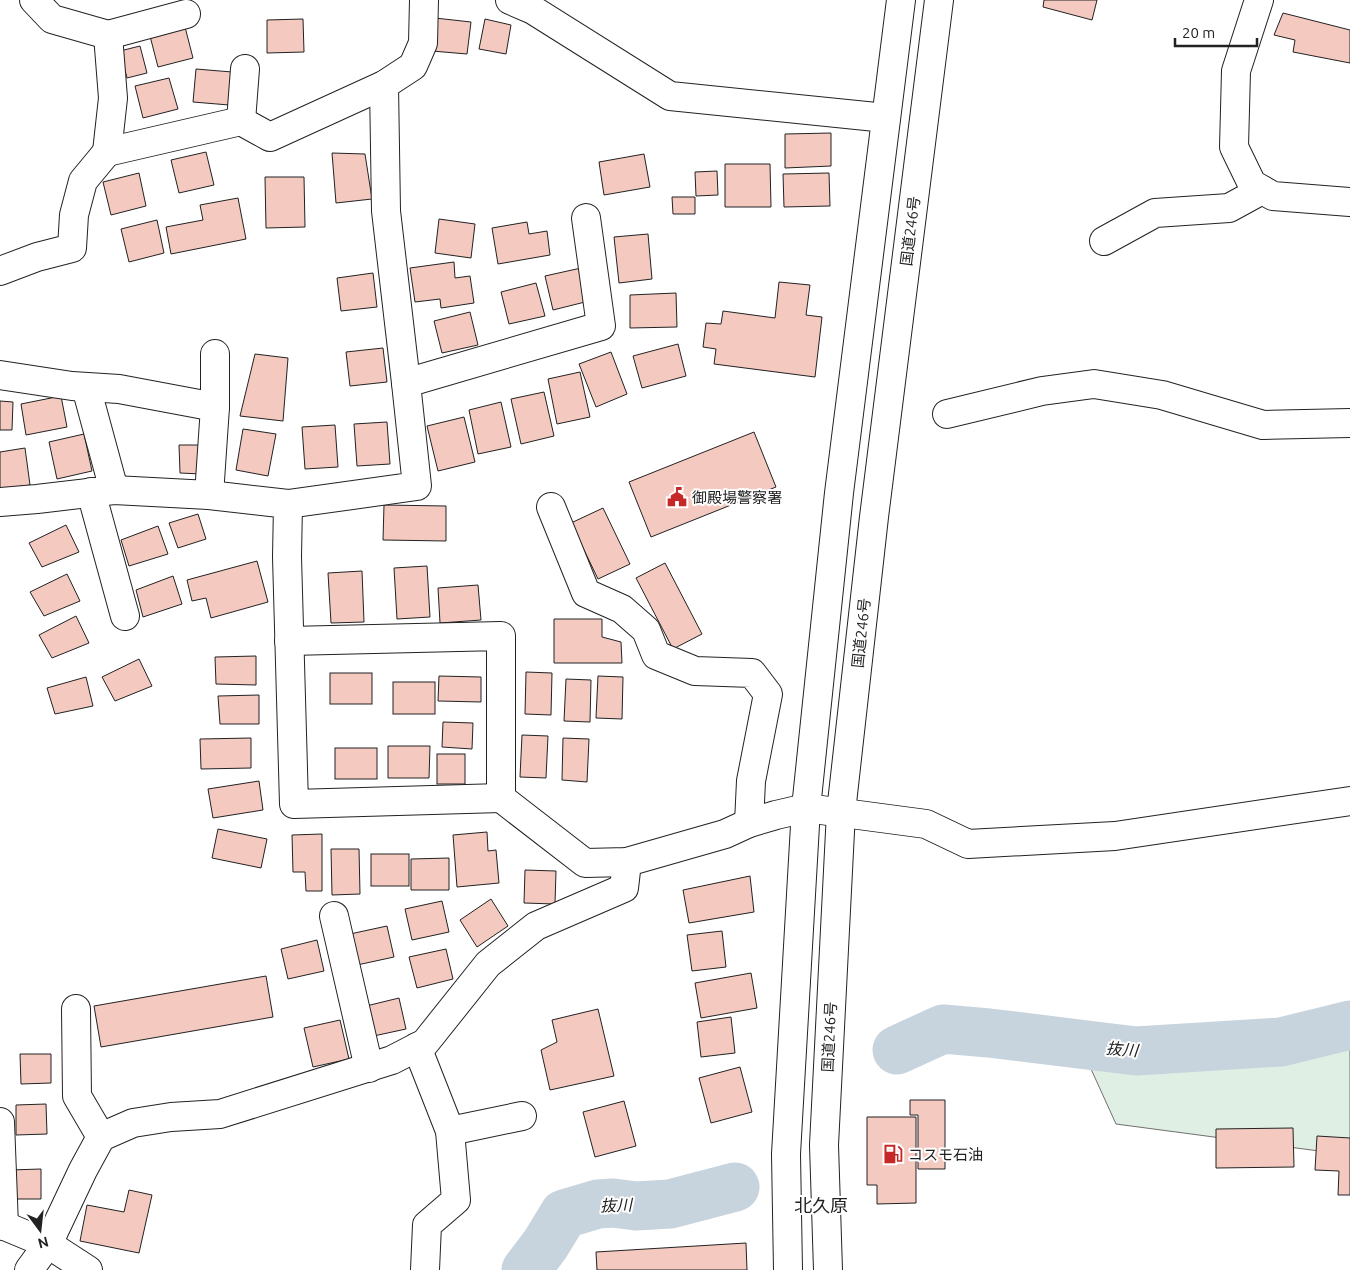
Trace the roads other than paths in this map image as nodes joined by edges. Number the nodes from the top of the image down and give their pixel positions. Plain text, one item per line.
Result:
1 (34, 0) edge
2 (424, 0) edge
3 (510, 0) edge
4 (895, 0) edge
5 (901, 0) edge
6 (939, 0) edge
7 (949, 0) edge
8 (1259, 0) edge
9 (186, 14) dead end
10 (108, 35) junction
11 (897, 40) junction
12 (934, 46) junction
13 (245, 69) dead end
14 (384, 85) junction
15 (886, 118) junction
16 (241, 121) junction
17 (107, 152) junction
18 (1262, 190) junction
19 (1350, 202) edge
20 (586, 218) dead end
21 (1104, 241) dead end
22 (0, 271) edge
23 (215, 354) dead end
24 (0, 375) edge
25 (406, 383) junction
26 (86, 387) junction
27 (215, 407) junction
28 (947, 414) dead end
29 (1350, 423) edge
30 (102, 491) junction
31 (209, 495) junction
32 (0, 502) edge
33 (288, 504) junction
34 (551, 508) dead end
35 (125, 616) dead end
36 (289, 641) junction
37 (501, 798) junction
38 (1350, 801) edge
39 (806, 808) junction
40 (841, 812) junction
41 (749, 823) junction
42 (626, 862) junction
43 (334, 916) dead end
44 (76, 1009) dead end
45 (417, 1047) junction
46 (368, 1068) junction
47 (522, 1116) dead end
48 (0, 1122) edge
49 (450, 1131) junction
50 (101, 1137) junction
51 (2, 1225) edge
52 (48, 1244) junction
53 (29, 1270) edge
54 (88, 1270) edge
55 (425, 1270) edge
56 (788, 1270) edge
57 (828, 1270) edge

1 - 10 main road
2 - 14 main road
3 - 15 main road
4 - 11 main road
5 - 11 main road
6 - 12 main road, 国道246号
7 - 12 main road
8 - 18 main road
9 - 10 main road
10 - 17 main road
11 - 15 main road
12 - 40 main road, 国道246号
13 - 16 main road
14 - 16 main road
14 - 25 main road
15 - 39 main road
16 - 17 main road
17 - 22 main road
18 - 19 main road
18 - 21 main road
20 - 25 main road
23 - 27 main road
24 - 26 main road
25 - 33 main road
26 - 27 main road
26 - 30 main road
27 - 31 main road
28 - 29 main road
30 - 31 main road
30 - 32 main road
30 - 35 main road
31 - 33 main road
33 - 36 main road
34 - 41 main road
36 - 37 main road
36 - 37 main road
37 - 42 main road
38 - 40 main road
39 - 40 main road
39 - 41 main road
39 - 56 main road
40 - 57 main road, 国道246号
41 - 42 main road
42 - 45 main road
43 - 46 main road
44 - 50 main road
45 - 46 main road
45 - 49 main road
46 - 50 main road
47 - 49 main road
48 - 51 main road
49 - 55 main road
50 - 52 main road
51 - 52 main road
52 - 53 main road
52 - 54 main road

